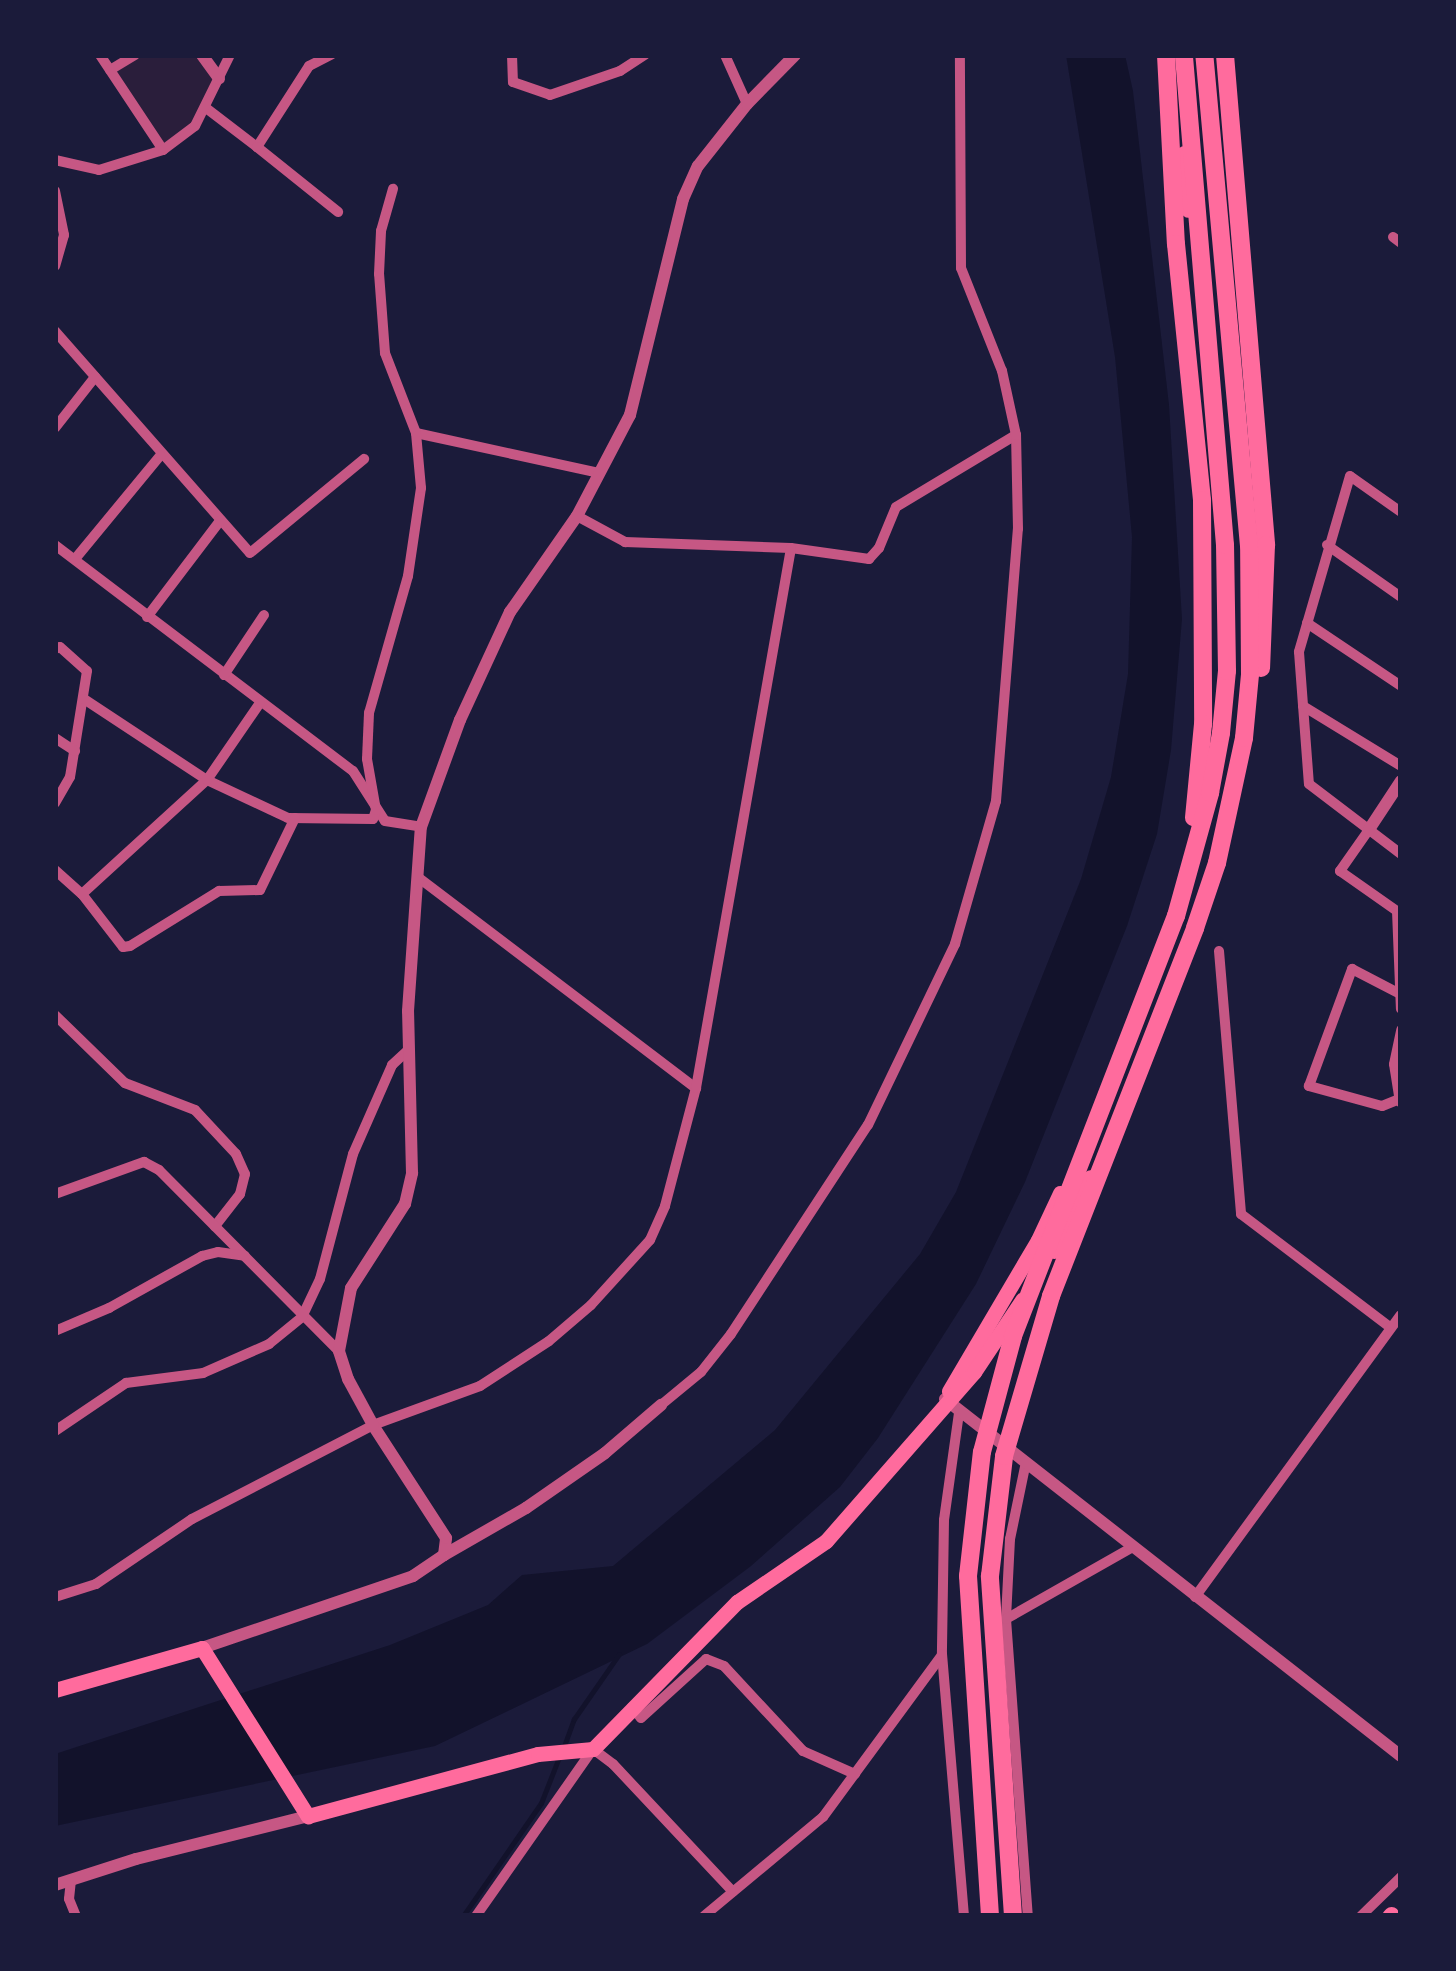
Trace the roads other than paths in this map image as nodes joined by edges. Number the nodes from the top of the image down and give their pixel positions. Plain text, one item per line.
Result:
1 (100, 55) edge
2 (135, 55) edge
3 (202, 55) edge
4 (230, 55) edge
5 (331, 55) edge
6 (512, 55) edge
7 (645, 55) edge
8 (725, 55) edge
9 (795, 55) edge
10 (960, 55) edge
11 (1166, 55) edge
12 (1182, 55) edge
13 (1207, 55) edge
14 (1225, 55) edge
15 (110, 70) junction
16 (218, 78) junction
17 (747, 104) junction
18 (206, 108) junction
19 (257, 147) junction
20 (162, 150) junction
21 (55, 160) edge
22 (55, 190) edge
23 (394, 190) dead end
24 (338, 212) dead end
25 (60, 234) edge
26 (55, 266) edge
27 (55, 331) edge
28 (95, 377) junction
29 (55, 428) edge
30 (416, 432) junction
31 (1016, 435) junction
32 (160, 456) junction
33 (364, 459) dead end
34 (599, 473) junction
35 (1401, 512) edge
36 (577, 516) junction
37 (220, 521) junction
38 (55, 545) edge
39 (1327, 546) junction
40 (791, 548) junction
41 (75, 559) junction
42 (1401, 597) edge
43 (264, 615) dead end
44 (147, 617) junction
45 (1307, 623) junction
46 (55, 648) edge
47 (224, 676) junction
48 (1401, 686) edge
49 (84, 699) junction
50 (260, 703) junction
51 (1303, 706) junction
52 (55, 738) edge
53 (76, 752) junction
54 (1401, 766) edge
55 (207, 780) junction
56 (1401, 780) edge
57 (55, 803) edge
58 (376, 810) junction
59 (296, 818) junction
60 (421, 827) junction
61 (1368, 831) junction
62 (1191, 853) junction
63 (1401, 854) edge
64 (1217, 863) junction
65 (55, 870) edge
66 (419, 878) junction
67 (82, 894) junction
68 (1400, 945) edge
69 (1219, 951) dead end
70 (1400, 994) edge
71 (1401, 1009) edge
72 (55, 1015) edge
73 (1401, 1030) edge
74 (409, 1049) junction
75 (696, 1088) junction
76 (1399, 1102) edge
77 (55, 1194) edge
78 (215, 1226) junction
79 (246, 1256) junction
80 (1401, 1316) edge
81 (302, 1317) junction
82 (1391, 1328) junction
83 (55, 1330) edge
84 (340, 1352) junction
85 (946, 1399) junction
86 (662, 1405) joint
87 (959, 1413) junction
88 (373, 1426) junction
89 (55, 1430) edge
90 (1026, 1462) junction
91 (1131, 1548) junction
92 (444, 1556) junction
93 (55, 1597) edge
94 (1196, 1597) junction
95 (1006, 1619) junction
96 (204, 1652) junction
97 (942, 1654) junction
98 (55, 1690) edge
99 (632, 1707) junction
100 (593, 1749) junction
101 (1401, 1756) edge
102 (855, 1774) junction
103 (303, 1810) junction
104 (1401, 1876) edge
105 (71, 1880) junction
106 (55, 1885) edge
107 (732, 1892) junction
108 (989, 1912) edge
109 (76, 1916) edge
110 (476, 1916) edge
111 (704, 1916) edge
112 (964, 1916) edge
113 (1013, 1916) edge
114 (1028, 1916) edge
115 (1361, 1916) edge

1 - 15 street
2 - 15 street
3 - 16 street
4 - 16 street
5 - 19 street
6 - 7 street
8 - 17 street
9 - 17 street
10 - 31 street
11 - 62 highway
12 - 62 highway
12 - 85 main road
13 - 64 highway
13 - 85 main road
14 - 64 highway
15 - 20 street
16 - 18 street
17 - 34 street
18 - 19 street
18 - 20 street
19 - 24 street
20 - 21 street
22 - 25 street
23 - 30 street
25 - 26 street
27 - 28 street
28 - 29 street
28 - 32 street
30 - 34 street
30 - 58 street
31 - 40 street
31 - 86 street
32 - 37 street
32 - 41 street
33 - 37 street
34 - 36 street
35 - 39 street
36 - 40 street
36 - 60 street
37 - 44 street
38 - 41 street
39 - 42 street
39 - 45 street
40 - 75 street
41 - 44 street
43 - 47 street
44 - 47 street
45 - 48 street
45 - 51 street
46 - 49 street
47 - 50 street
49 - 53 street
49 - 55 street
50 - 55 street
50 - 58 street
51 - 54 street
51 - 61 street
52 - 53 street
53 - 57 street
55 - 59 street
55 - 67 street
56 - 61 street
58 - 59 street
58 - 60 street
59 - 67 street
60 - 66 street
61 - 63 street
61 - 68 street
62 - 108 highway
64 - 113 highway
65 - 67 street
66 - 74 street
66 - 75 street
68 - 70 street
69 - 82 street
70 - 71 street
70 - 76 street
72 - 78 street
73 - 76 street
74 - 81 street
74 - 84 street
75 - 88 street
77 - 78 street
78 - 79 street
79 - 81 street
79 - 83 street
80 - 82 street
81 - 84 street
81 - 89 street
82 - 94 street
84 - 88 street
85 - 87 street
85 - 99 main road
86 - 92 street
87 - 90 street
87 - 97 street
88 - 92 street
88 - 93 street
90 - 91 street
90 - 95 street
91 - 94 street
91 - 95 street
92 - 96 street
94 - 101 street
95 - 114 street
96 - 98 main road
96 - 103 main road
97 - 102 street
97 - 112 street
99 - 100 main road
99 - 102 street
100 - 103 main road
100 - 107 street
100 - 110 street
102 - 107 street
103 - 105 street
104 - 115 street
105 - 106 street
105 - 109 street
107 - 111 street

